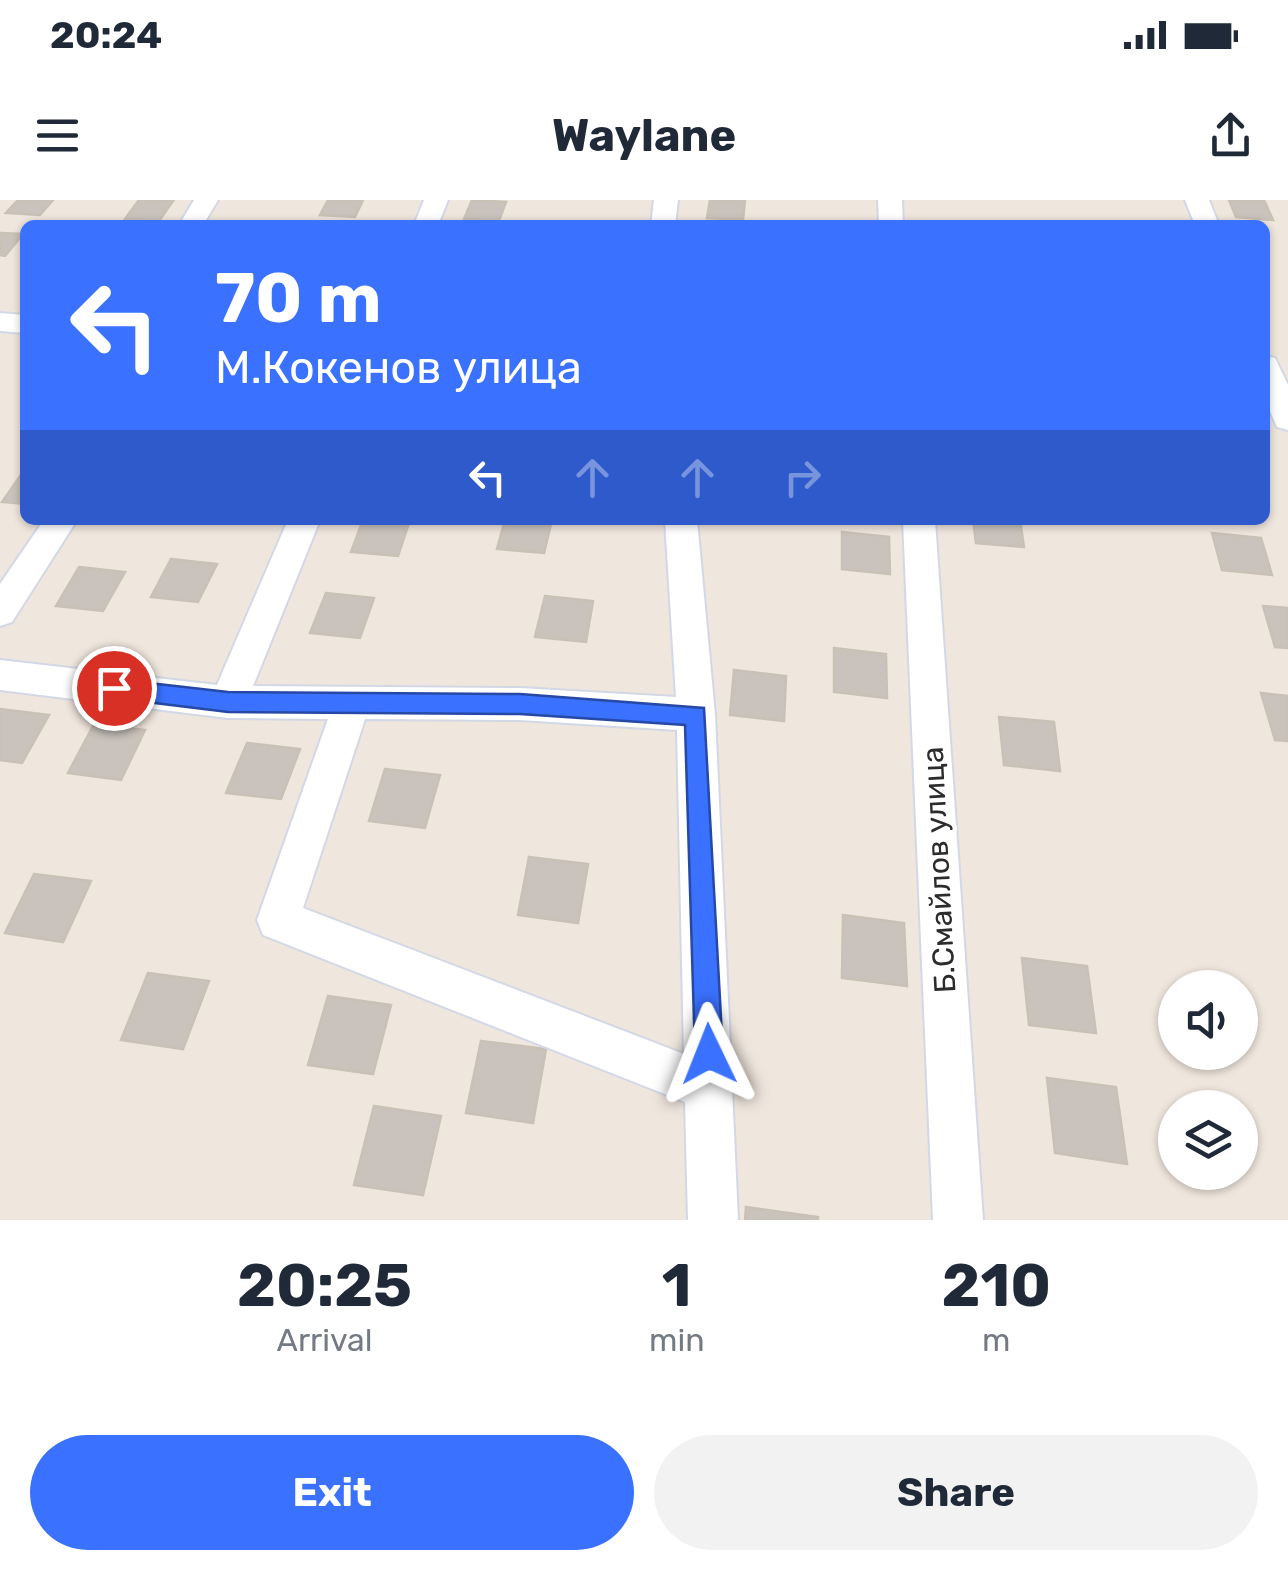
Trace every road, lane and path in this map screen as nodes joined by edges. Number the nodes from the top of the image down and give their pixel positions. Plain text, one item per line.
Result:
1 (1270, 377) edge
2 (1288, 422) edge
3 (58, 525) edge
4 (302, 525) edge
5 (681, 525) edge
6 (919, 525) edge
7 (0, 612) edge
8 (0, 674) edge
9 (228, 702) junction
10 (352, 703) junction
11 (696, 716) junction
12 (710, 1088) junction
13 (713, 1220) edge
14 (958, 1220) edge

1 - 2 street
3 - 7 street
4 - 9 street
5 - 11 street
6 - 14 street, Б.Смайлов улица
8 - 9 street
9 - 10 street
10 - 11 street
10 - 12 street
11 - 12 street
12 - 13 street

